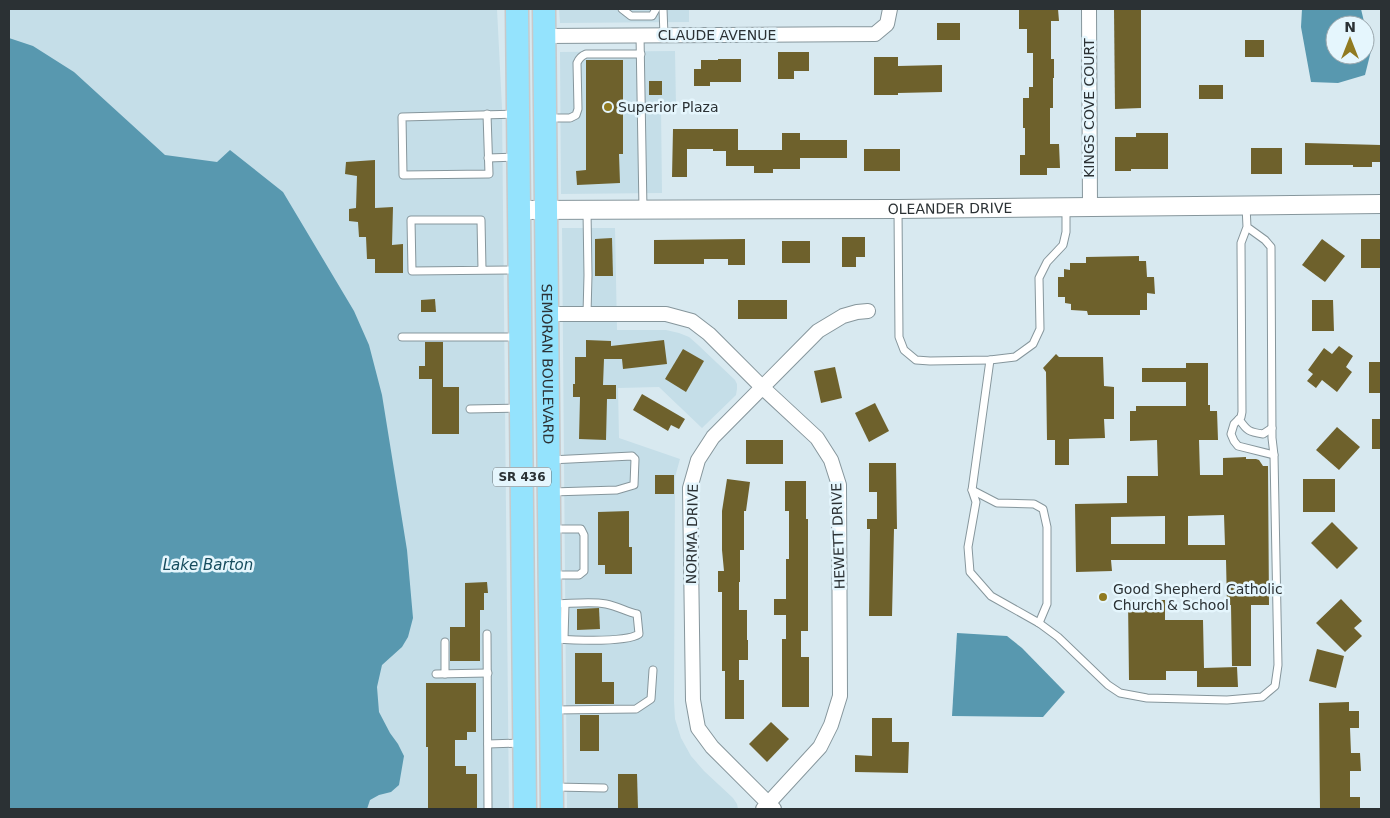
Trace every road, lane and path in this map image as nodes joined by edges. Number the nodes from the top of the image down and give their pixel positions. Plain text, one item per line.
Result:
1 (517, 9) edge
2 (544, 9) edge
3 (622, 9) edge
4 (656, 9) edge
5 (663, 9) edge
6 (890, 9) edge
7 (1089, 9) edge
8 (664, 35) junction
9 (544, 36) junction
10 (640, 36) junction
11 (641, 54) junction
12 (487, 114) junction
13 (518, 114) junction
14 (545, 118) junction
15 (519, 157) junction
16 (488, 158) junction
17 (1381, 204) edge
18 (1246, 206) junction
19 (1066, 207) junction
20 (1090, 207) junction
21 (898, 209) junction
22 (519, 210) junction
23 (546, 210) junction
24 (586, 210) junction
25 (643, 210) junction
26 (1246, 227) junction
27 (482, 269) junction
28 (520, 270) junction
29 (868, 310) dead end
30 (548, 314) junction
31 (587, 314) junction
32 (402, 337) dead end
33 (520, 337) junction
34 (990, 360) junction
35 (762, 387) junction
36 (521, 408) junction
37 (470, 409) dead end
38 (1239, 419) junction
39 (1272, 428) junction
40 (1274, 455) junction
41 (549, 460) junction
42 (972, 490) junction
43 (549, 492) junction
44 (550, 529) junction
45 (550, 575) junction
46 (558, 604) junction
47 (1039, 623) junction
48 (487, 634) dead end
49 (558, 639) junction
50 (445, 642) dead end
51 (653, 670) dead end
52 (488, 673) junction
53 (436, 674) dead end
54 (445, 674) junction
55 (552, 710) junction
56 (524, 743) junction
57 (488, 744) junction
58 (604, 788) dead end
59 (552, 798) edge
60 (769, 807) edge
61 (488, 809) edge
62 (525, 809) edge

1 - 13 main road, SEMORAN BOULEVARD / SR 436
2 - 9 main road, SEMORAN BOULEVARD / SR 436
3 - 4 lane
5 - 8 lane
6 - 8 street, CLAUDE AVENUE
7 - 20 street, KINGS COVE COURT
8 - 10 street, CLAUDE AVENUE
9 - 10 street, CLAUDE AVENUE
9 - 14 main road, SEMORAN BOULEVARD / SR 436
10 - 11 lane
11 - 14 lane
11 - 25 lane
12 - 13 lane
12 - 16 lane
12 - 16 lane
13 - 15 main road, SEMORAN BOULEVARD / SR 436
14 - 23 main road, SEMORAN BOULEVARD / SR 436
15 - 16 lane
15 - 22 main road, SEMORAN BOULEVARD / SR 436
17 - 18 street, OLEANDER DRIVE
18 - 20 street, OLEANDER DRIVE
18 - 26 lane
19 - 20 street, OLEANDER DRIVE
19 - 21 street, OLEANDER DRIVE
19 - 34 lane
21 - 25 street, OLEANDER DRIVE
21 - 34 lane
22 - 23 street, OLEANDER DRIVE
22 - 28 main road, SEMORAN BOULEVARD / SR 436
23 - 24 street, OLEANDER DRIVE
23 - 30 main road, SEMORAN BOULEVARD / SR 436
24 - 25 street, OLEANDER DRIVE
24 - 31 lane
26 - 38 lane
26 - 39 lane
27 - 27 lane
27 - 28 lane
28 - 33 main road, SEMORAN BOULEVARD / SR 436
29 - 35 street, NORMA DRIVE
30 - 31 street, HEWETT DRIVE
30 - 41 main road, SEMORAN BOULEVARD / SR 436
31 - 35 street, HEWETT DRIVE
32 - 33 lane
33 - 36 main road, SEMORAN BOULEVARD / SR 436
34 - 42 lane
35 - 60 street, HEWETT DRIVE
35 - 60 street, NORMA DRIVE
36 - 37 lane
36 - 56 main road, SEMORAN BOULEVARD / SR 436
38 - 39 lane
38 - 40 lane
39 - 40 lane
40 - 47 lane
41 - 43 main road, SEMORAN BOULEVARD / SR 436
41 - 43 lane
42 - 47 lane
42 - 47 lane
43 - 44 main road, SEMORAN BOULEVARD / SR 436
44 - 45 main road, SEMORAN BOULEVARD / SR 436
44 - 45 lane
45 - 46 main road, SEMORAN BOULEVARD / SR 436
46 - 49 main road, SEMORAN BOULEVARD / SR 436
46 - 49 lane
48 - 52 lane
49 - 55 main road, SEMORAN BOULEVARD / SR 436
50 - 54 lane
51 - 55 lane
52 - 54 lane
52 - 57 lane
53 - 54 lane
55 - 59 main road, SEMORAN BOULEVARD / SR 436
56 - 57 lane
56 - 62 main road, SEMORAN BOULEVARD / SR 436
57 - 61 lane
58 - 59 lane

